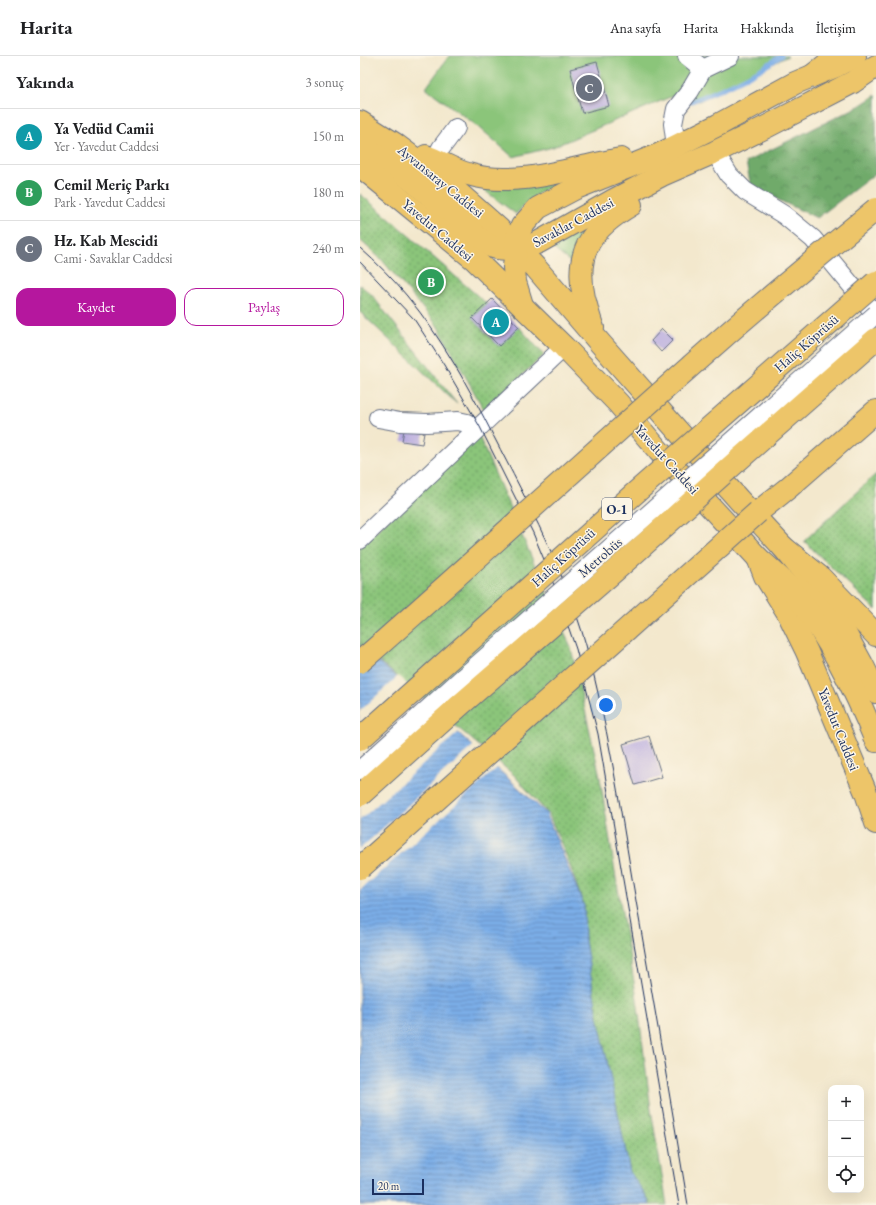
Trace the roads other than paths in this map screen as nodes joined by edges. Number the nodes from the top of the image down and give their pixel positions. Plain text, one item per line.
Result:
1 (687, 56) edge
2 (730, 56) edge
3 (837, 56) edge
4 (855, 56) edge
5 (876, 66) edge
6 (703, 69) junction
7 (812, 76) junction
8 (360, 122) edge
9 (456, 128) dead end
10 (395, 144) junction
11 (360, 145) edge
12 (667, 150) junction
13 (716, 152) junction
14 (435, 160) junction
15 (360, 166) edge
16 (876, 209) edge
17 (517, 247) junction
18 (876, 282) edge
19 (522, 306) junction
20 (876, 314) edge
21 (876, 339) edge
22 (600, 343) junction
23 (564, 347) junction
24 (876, 411) edge
25 (378, 418) dead end
26 (475, 431) junction
27 (360, 540) edge
28 (783, 547) junction
29 (758, 558) junction
30 (876, 635) edge
31 (360, 662) edge
32 (876, 692) edge
33 (360, 739) edge
34 (876, 742) edge
35 (360, 770) edge
36 (360, 795) edge
37 (876, 823) edge
38 (360, 868) edge

1 - 6 lane
2 - 6 lane
3 - 7 main road
4 - 7 main road, Savaklar Caddesi
5 - 13 main road, Savaklar Caddesi
6 - 12 lane
7 - 12 main road, Savaklar Caddesi
8 - 10 main road, Ayvansaray Caddesi
9 - 14 lane
10 - 14 main road
10 - 17 main road, Ayvansaray Caddesi
11 - 17 main road
12 - 14 main road
12 - 17 main road, Savaklar Caddesi
13 - 17 main road, Savaklar Caddesi
13 - 20 lane
13 - 22 main road
15 - 19 main road, Yavedut Caddesi
16 - 31 main road, bridge
17 - 19 main road
17 - 22 main road, Yavedut Caddesi
18 - 33 main road, Haliç Köprüsü / O-1, bridge
19 - 23 main road, Yavedut Caddesi
20 - 35 lane, Metrobüs, bridge
21 - 36 main road, bridge
22 - 28 main road, Yavedut Caddesi
23 - 26 lane
23 - 29 main road, Yavedut Caddesi
24 - 38 main road, bridge
25 - 26 lane
26 - 27 lane
28 - 30 main road
28 - 32 main road, Yavedut Caddesi
29 - 34 main road
29 - 37 main road, Yavedut Caddesi

